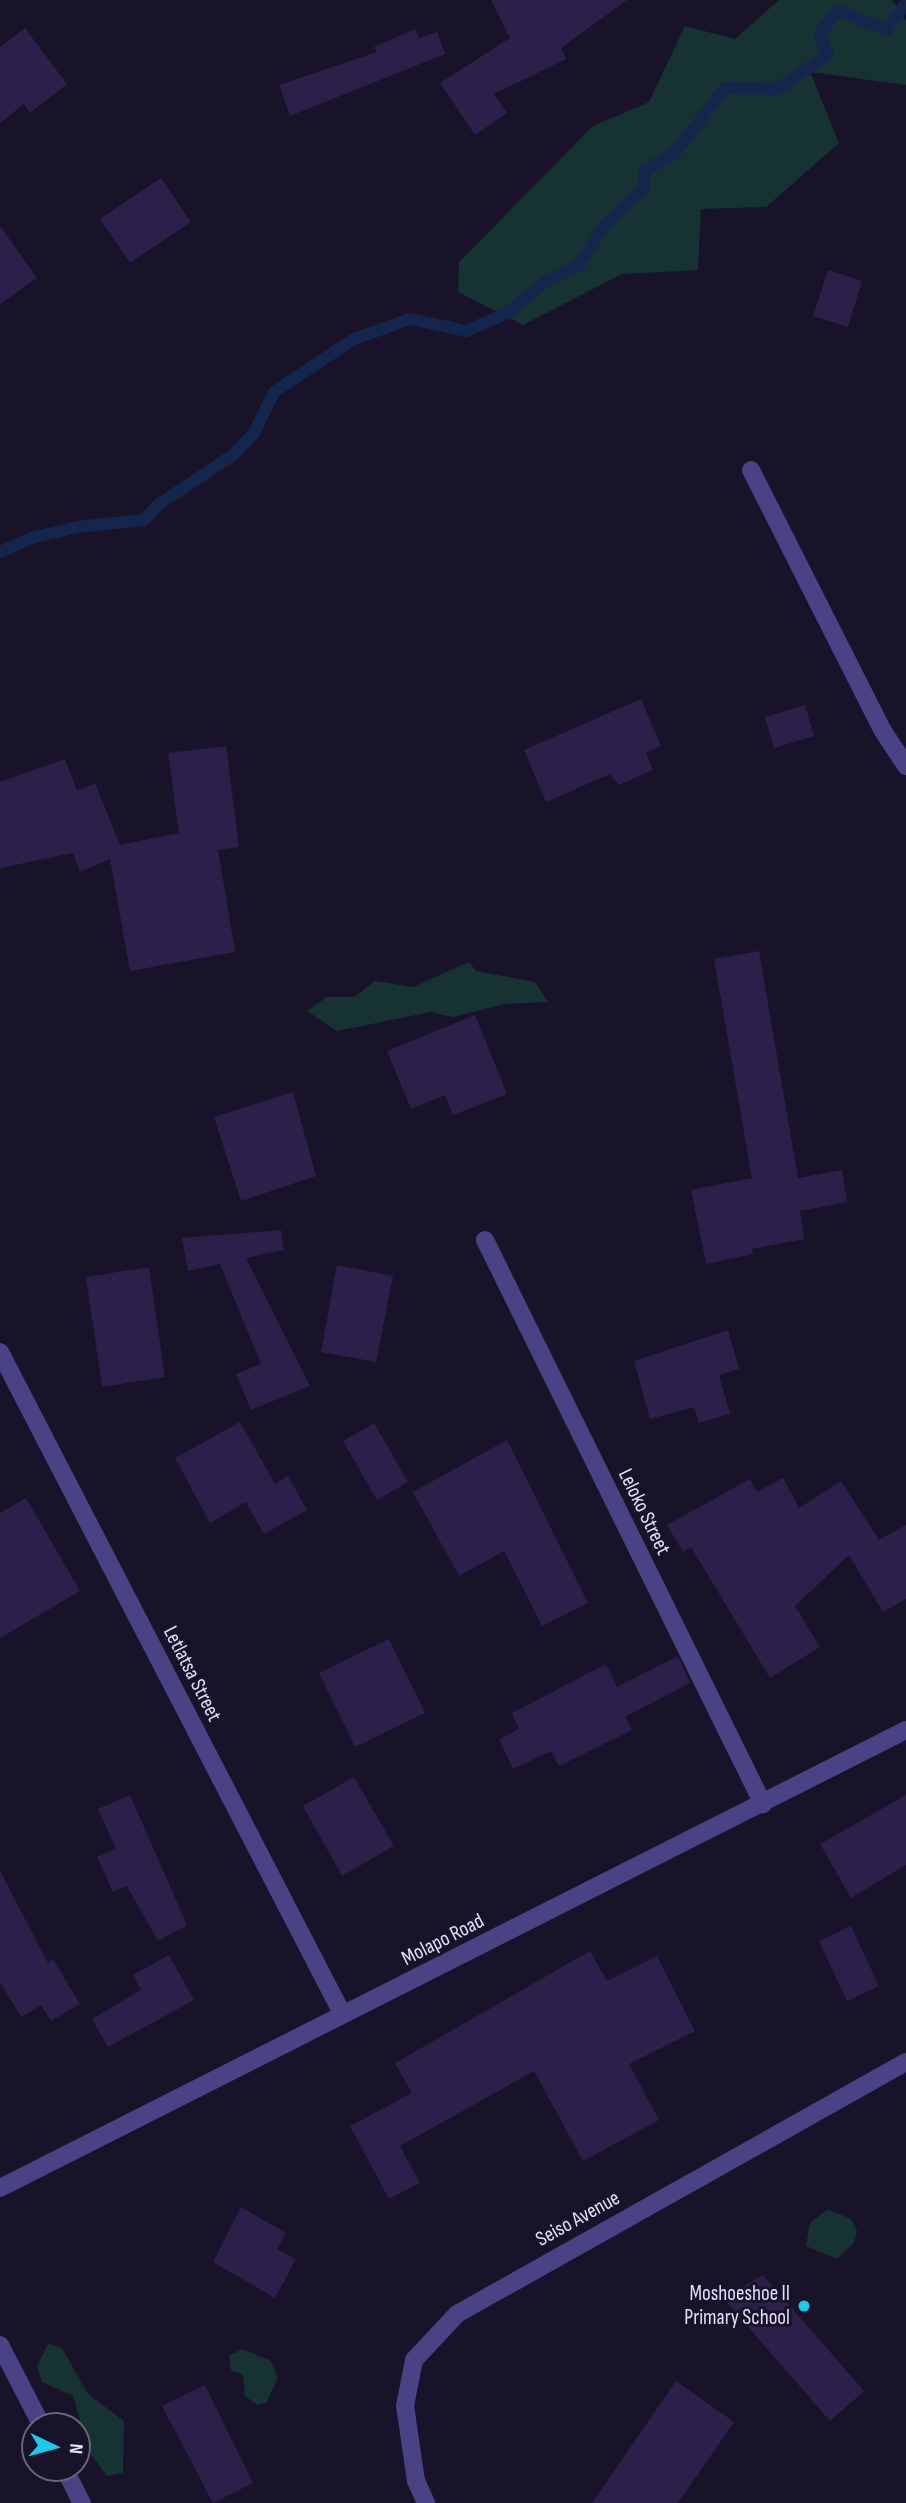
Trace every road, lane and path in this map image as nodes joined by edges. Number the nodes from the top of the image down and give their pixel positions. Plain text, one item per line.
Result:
1 (751, 470) dead end
2 (906, 766) edge
3 (485, 1240) dead end
4 (0, 1352) edge
5 (906, 1730) edge
6 (763, 1804) junction
7 (343, 2015) junction
8 (906, 2062) edge
9 (0, 2188) edge
10 (0, 2344) edge
11 (35, 2412) edge
12 (71, 2482) edge
13 (82, 2503) edge
14 (426, 2503) edge

1 - 2 street
3 - 6 street, Leloko Street
4 - 7 street, Letlatsa Street
5 - 6 street, Molapo Road
6 - 7 street, Molapo Road
7 - 9 street, Molapo Road
8 - 14 street, Seiso Avenue
10 - 11 street
12 - 13 street

